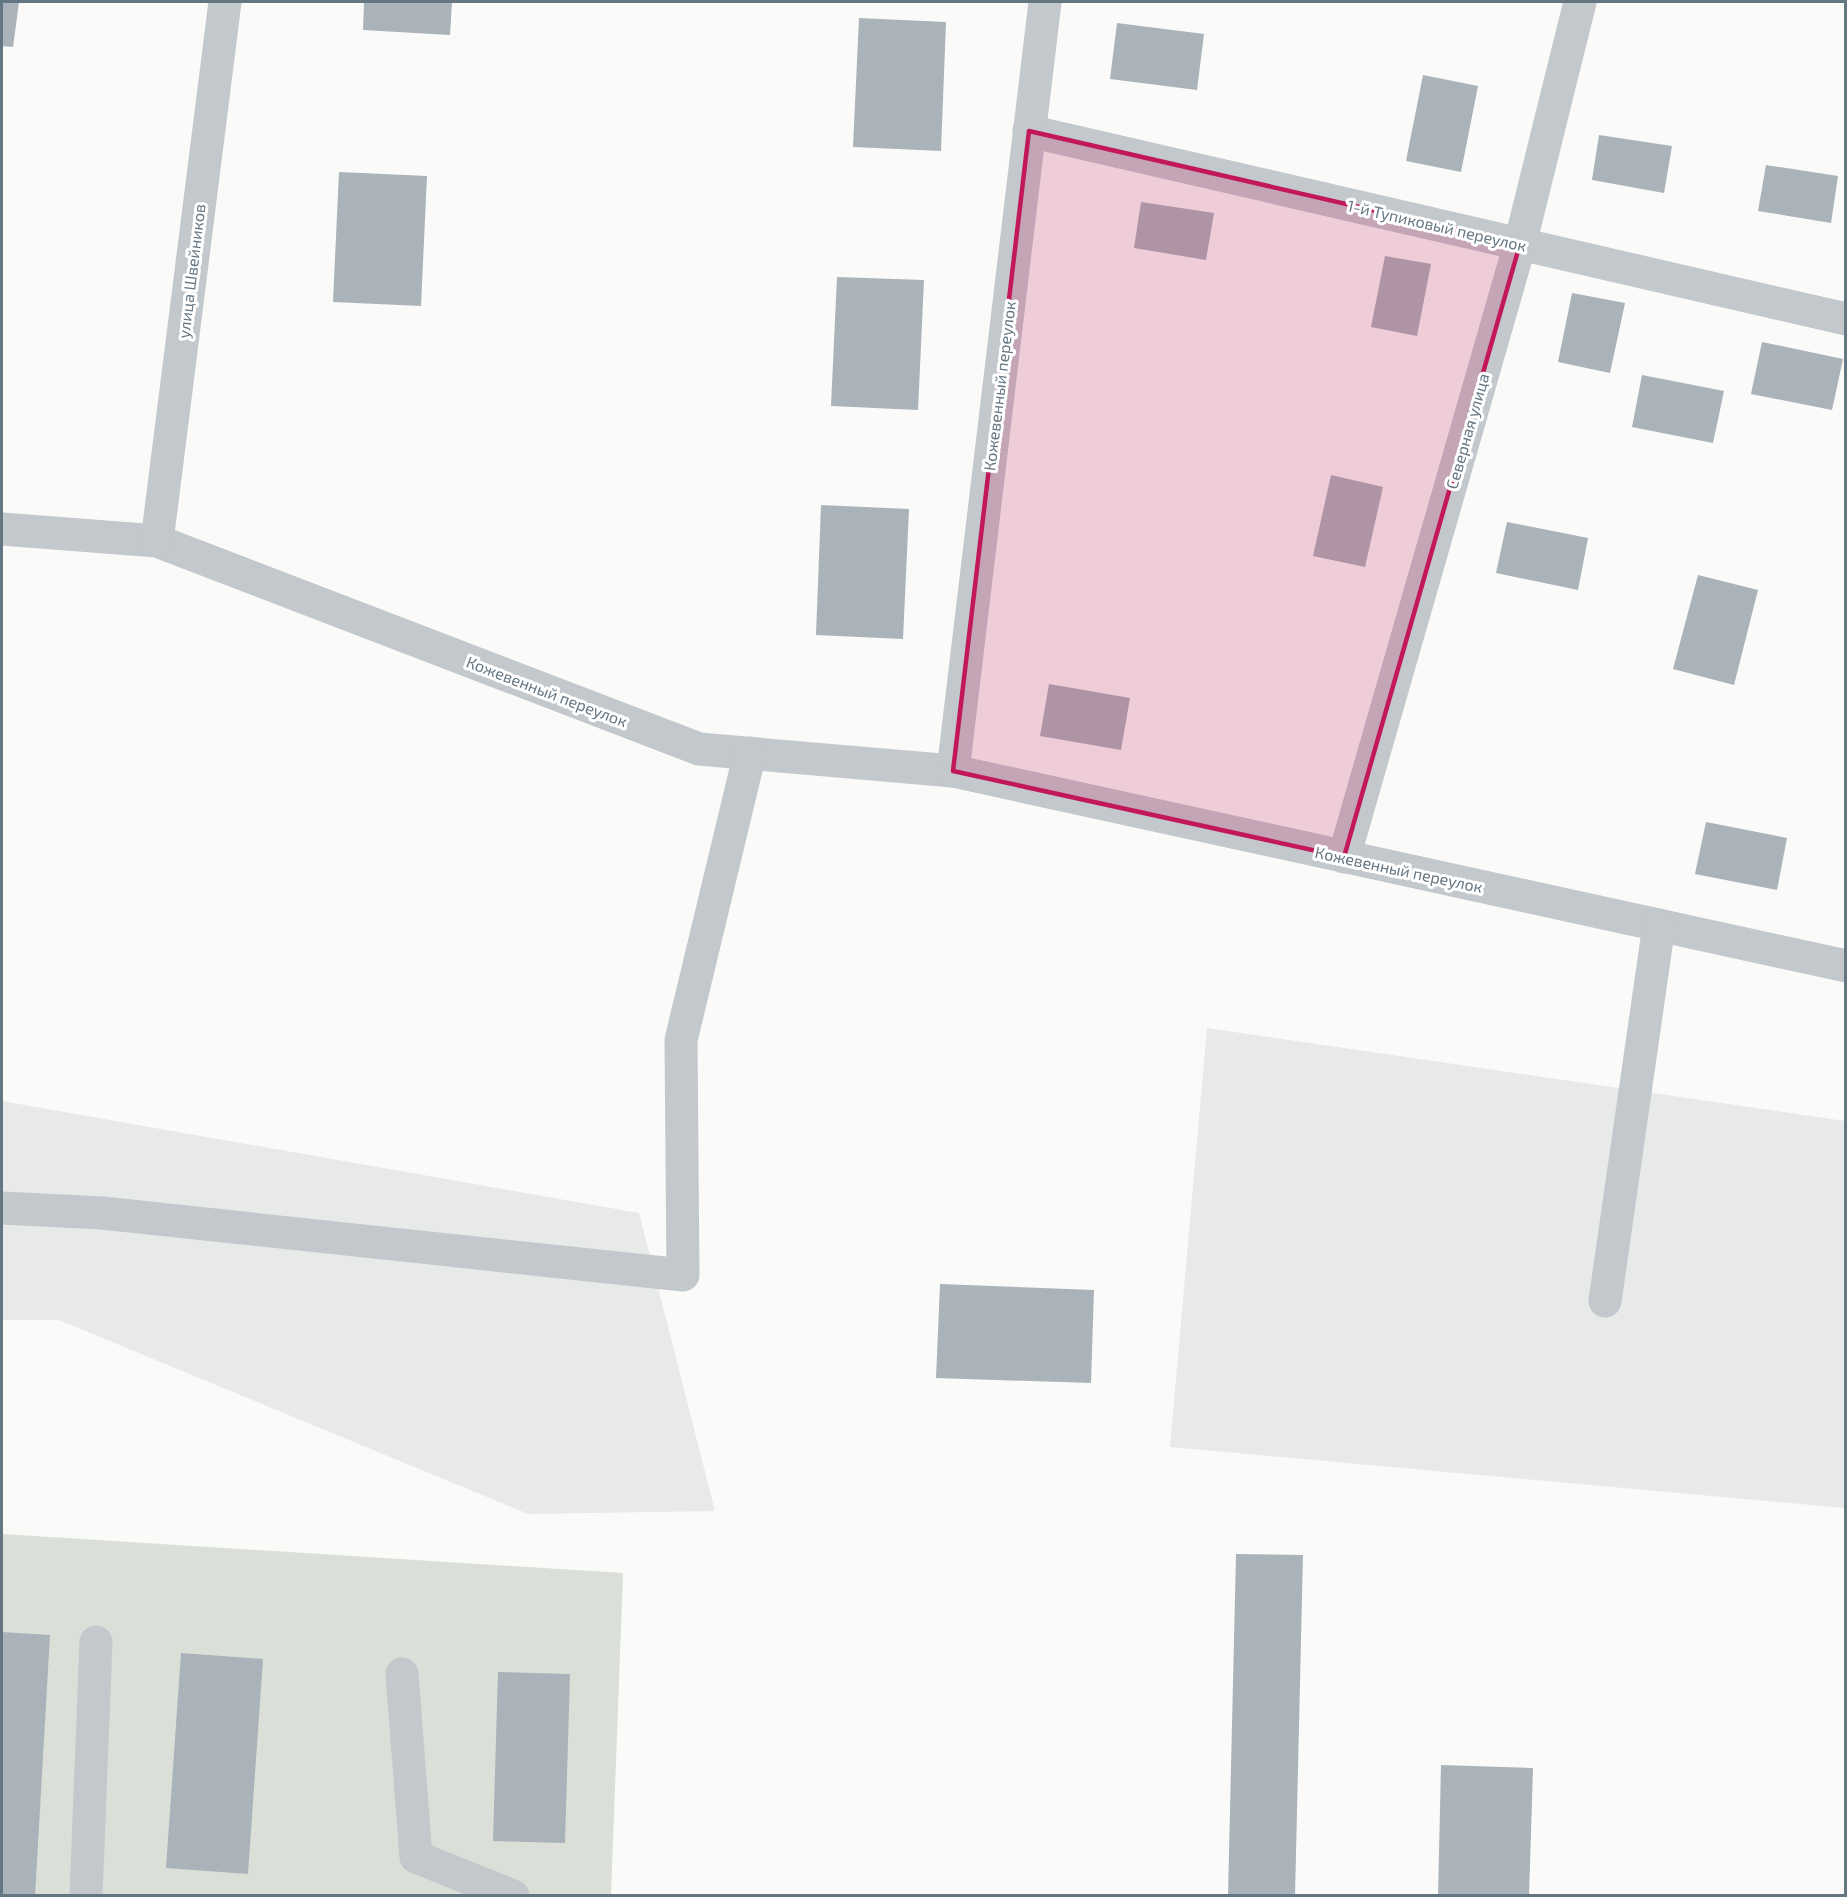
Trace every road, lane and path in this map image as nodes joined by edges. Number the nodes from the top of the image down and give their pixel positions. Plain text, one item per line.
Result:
1 (225, 2) edge
2 (1045, 2) edge
3 (1581, 2) edge
4 (1029, 131) junction
5 (1520, 244) junction
6 (1845, 319) edge
7 (2, 529) edge
8 (158, 541) junction
9 (750, 753) junction
10 (953, 771) junction
11 (1344, 857) junction
12 (1659, 925) junction
13 (1845, 966) edge
14 (2, 1208) edge
15 (1605, 1301) dead end
16 (96, 1642) dead end
17 (402, 1674) dead end
18 (86, 1896) edge
19 (513, 1896) edge

1 - 8 street, улица Швейников
2 - 4 street, Кожевенный переулок
3 - 5 street, Северная улица
4 - 5 street, 1-й Тупиковый переулок
4 - 10 street, Кожевенный переулок
5 - 6 street, 1-й Тупиковый переулок
5 - 11 street, Северная улица
7 - 8 street, Кожевенный переулок
8 - 9 street, Кожевенный переулок
9 - 10 street, Кожевенный переулок
9 - 14 street
10 - 11 street, Кожевенный переулок
11 - 12 street, Кожевенный переулок
12 - 13 street, Кожевенный переулок
12 - 15 street
16 - 18 street
17 - 19 street

